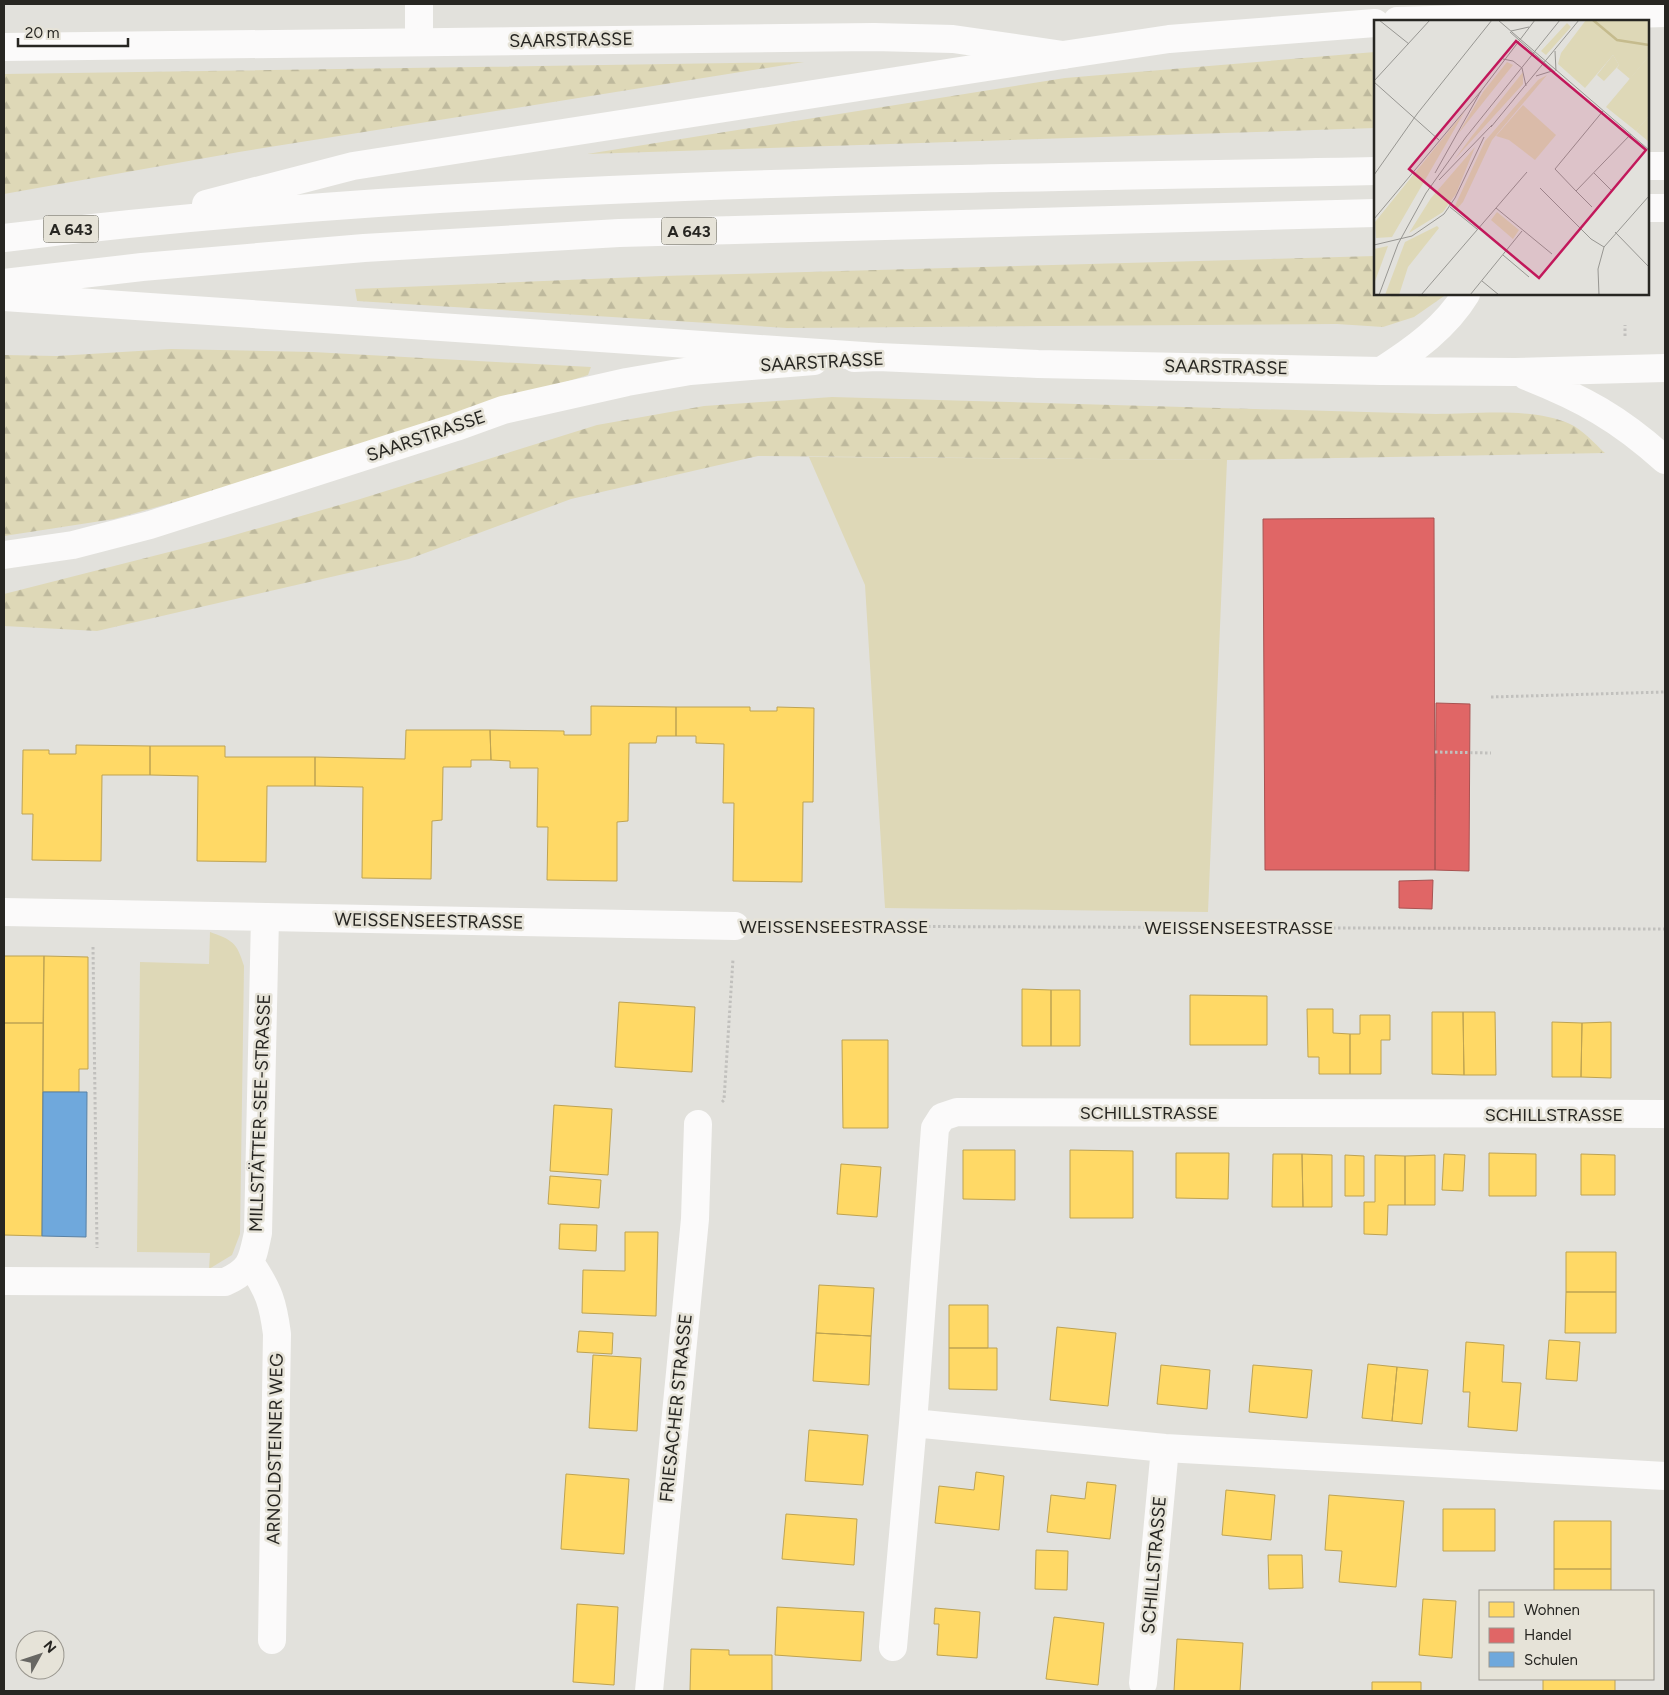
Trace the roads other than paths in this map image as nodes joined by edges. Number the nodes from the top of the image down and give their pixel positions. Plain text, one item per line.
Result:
1 (419, 4) edge
2 (1665, 13) edge
3 (1452, 20) edge
4 (1374, 22) edge
5 (419, 41) junction
6 (4, 47) edge
7 (1064, 55) junction
8 (1649, 166) edge
9 (1665, 166) edge
10 (1374, 171) edge
11 (1649, 208) edge
12 (1665, 208) edge
13 (1374, 213) edge
14 (138, 221) junction
15 (4, 238) edge
16 (4, 283) edge
17 (1465, 295) edge
18 (4, 297) edge
19 (878, 357) junction
20 (1665, 368) edge
21 (1381, 371) junction
22 (1515, 372) junction
23 (1665, 460) edge
24 (4, 555) edge
25 (4, 912) edge
26 (265, 917) junction
27 (735, 926) road end
28 (1665, 1114) edge
29 (698, 1124) road end
30 (251, 1264) junction
31 (4, 1281) edge
32 (912, 1423) junction
33 (1165, 1448) junction
34 (1665, 1476) edge
35 (272, 1640) dead end
36 (893, 1648) dead end
37 (1143, 1682) dead end
38 (649, 1691) edge

1 - 5 main road
2 - 3 main road
4 - 7 main road, SAARSTRASSE
5 - 6 main road, SAARSTRASSE
5 - 7 main road, SAARSTRASSE
7 - 14 main road
8 - 9 main road
10 - 14 main road, A 643
11 - 12 main road
13 - 16 main road, A 643
14 - 15 main road, A 643
17 - 21 main road
18 - 19 main road
19 - 21 main road, SAARSTRASSE
19 - 24 main road, SAARSTRASSE
20 - 22 main road, SAARSTRASSE
21 - 22 main road, SAARSTRASSE
22 - 23 main road
25 - 26 main road, WEISSENSEESTRASSE
26 - 27 main road, WEISSENSEESTRASSE
26 - 30 main road, MILLSTÄTTER-SEE-STRASSE
28 - 32 main road, SCHILLSTRASSE
29 - 38 main road, FRIESACHER STRASSE
30 - 31 main road
30 - 35 main road, ARNOLDSTEINER WEG
32 - 33 main road
32 - 36 main road, SCHILLSTRASSE
33 - 34 main road
33 - 37 main road, SCHILLSTRASSE

